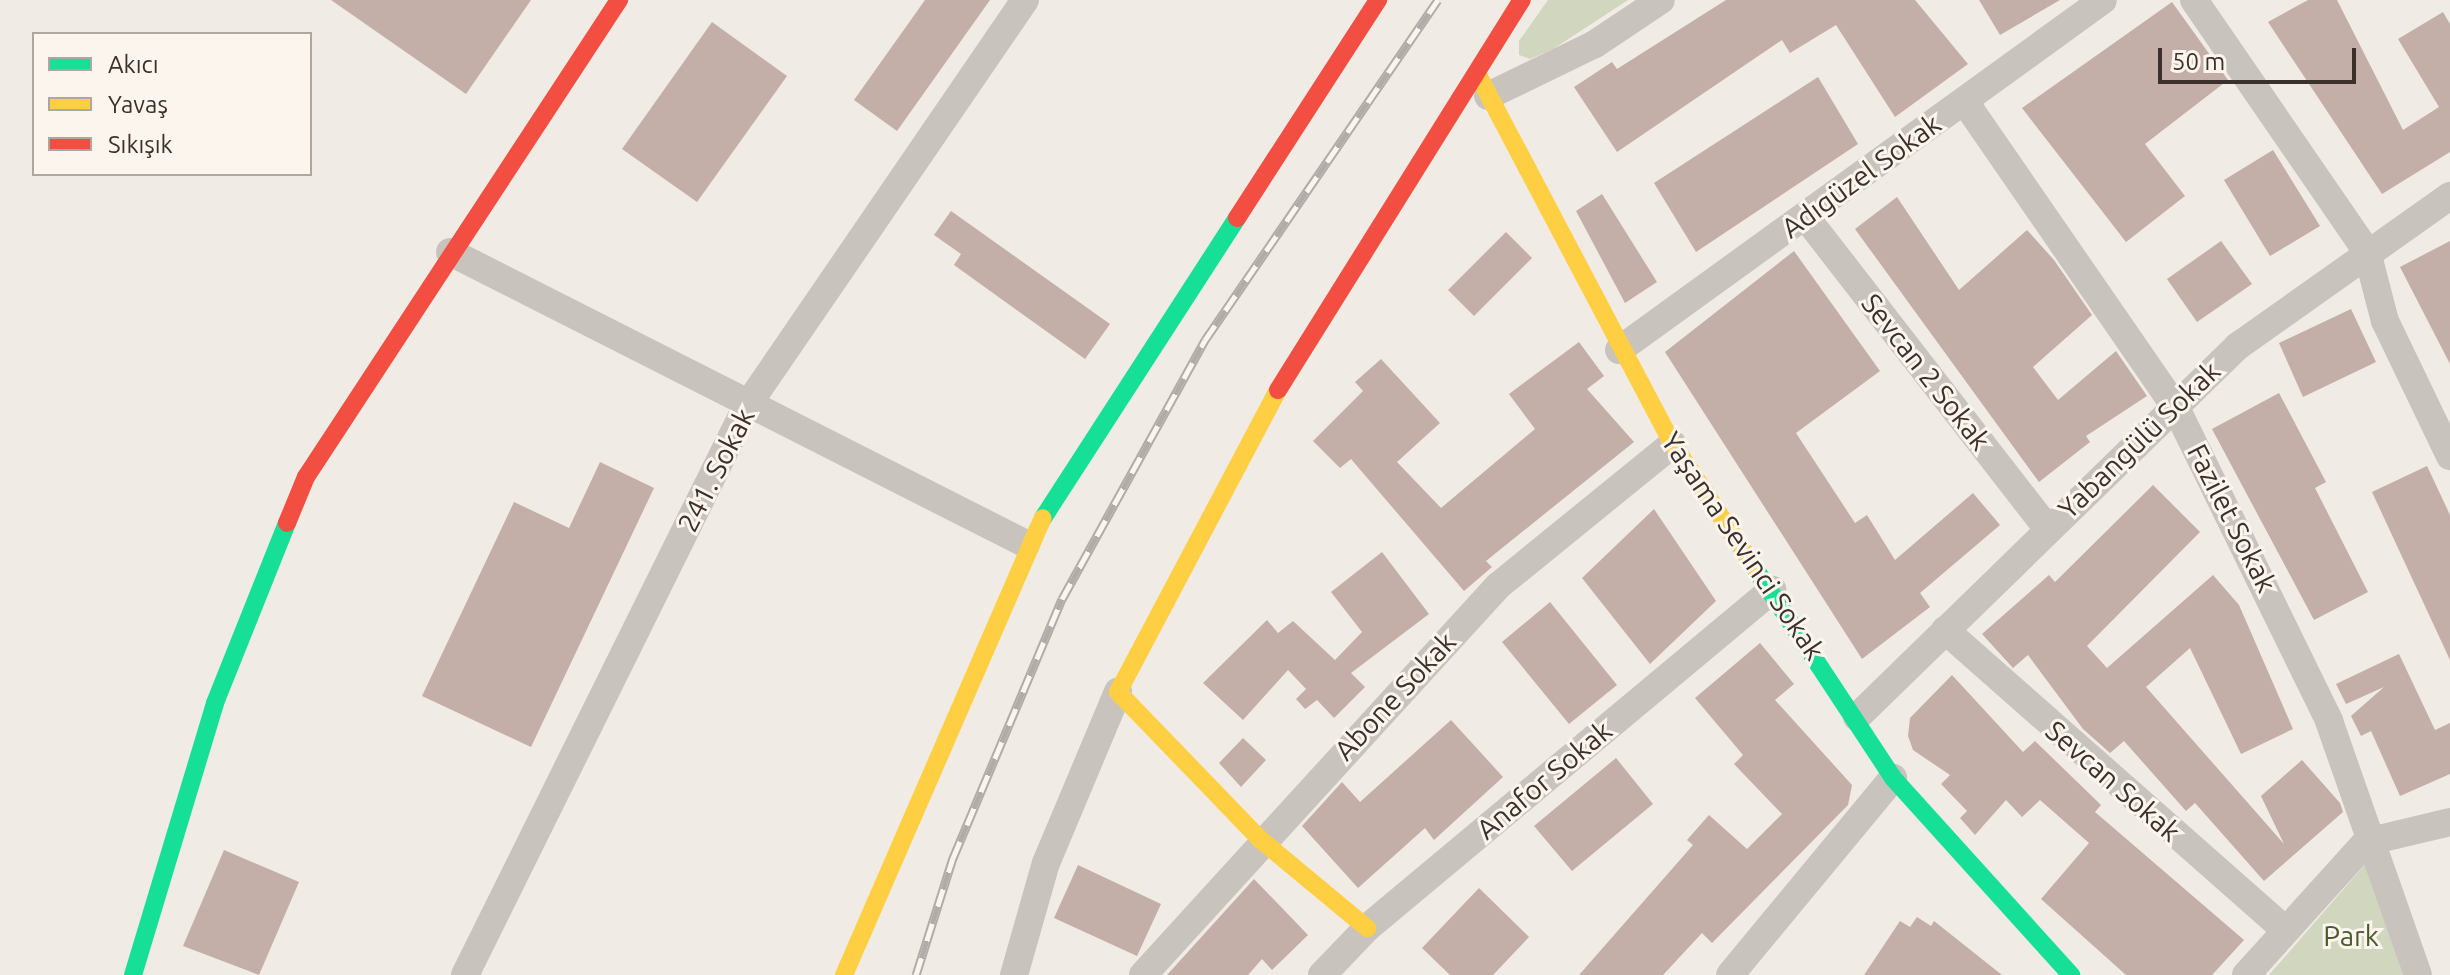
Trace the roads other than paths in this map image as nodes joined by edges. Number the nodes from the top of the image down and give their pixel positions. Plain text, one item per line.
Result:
1 (619, 0) edge
2 (1025, 0) edge
3 (1378, 0) edge
4 (1522, 0) edge
5 (1661, 0) edge
6 (2194, 0) edge
7 (2097, 2) edge
8 (1483, 84) junction
9 (1965, 102) junction
10 (2450, 196) edge
11 (1805, 216) junction
12 (450, 252) junction
13 (2367, 252) junction
14 (1619, 350) junction
15 (747, 406) junction
16 (2175, 406) junction
17 (1673, 444) junction
18 (2450, 456) edge
19 (2047, 528) junction
20 (1026, 544) junction
21 (1772, 590) junction
22 (1945, 630) junction
23 (1118, 692) junction
24 (1857, 717) junction
25 (1893, 778) junction
26 (2450, 822) edge
27 (1261, 840) junction
28 (2366, 842) junction
29 (1367, 928) junction
30 (2284, 929) junction
31 (2056, 970) edge
32 (133, 975) edge
33 (465, 975) edge
34 (844, 975) edge
35 (1014, 975) edge
36 (1143, 975) edge
37 (1322, 975) edge
38 (1730, 975) edge
39 (2246, 975) edge
40 (2418, 975) edge

1 - 12 street
2 - 15 street, 241. Sokak
3 - 20 street
4 - 8 street
5 - 8 street
6 - 13 street
7 - 9 street, Adıgüzel Sokak
8 - 14 street, Yaşama Sevinci Sokak
8 - 23 street
9 - 11 street, Adıgüzel Sokak
9 - 16 street, Fazilet Sokak
10 - 13 street, Yabangülü Sokak
11 - 14 street, Adıgüzel Sokak
11 - 19 street, Sevcan 2 Sokak
12 - 15 street
12 - 32 street
13 - 16 street, Yabangülü Sokak
13 - 18 street
14 - 17 street, Yaşama Sevinci Sokak
15 - 20 street
15 - 33 street, 241. Sokak
16 - 19 street, Yabangülü Sokak
16 - 28 street, Fazilet Sokak
17 - 21 street, Yaşama Sevinci Sokak
17 - 27 street, Abone Sokak
19 - 22 street, Yabangülü Sokak
20 - 34 street
21 - 24 street, Yaşama Sevinci Sokak
21 - 29 street, Anafor Sokak
22 - 24 street, Yabangülü Sokak
22 - 30 street, Sevcan Sokak
23 - 27 street
23 - 35 street
24 - 25 street, Yaşama Sevinci Sokak
25 - 31 street, Yaşama Sevinci Sokak
25 - 38 street
26 - 28 street
27 - 29 street
27 - 36 street, Abone Sokak
28 - 30 street
28 - 40 street, Fazilet Sokak
29 - 37 street, Anafor Sokak
30 - 39 street

